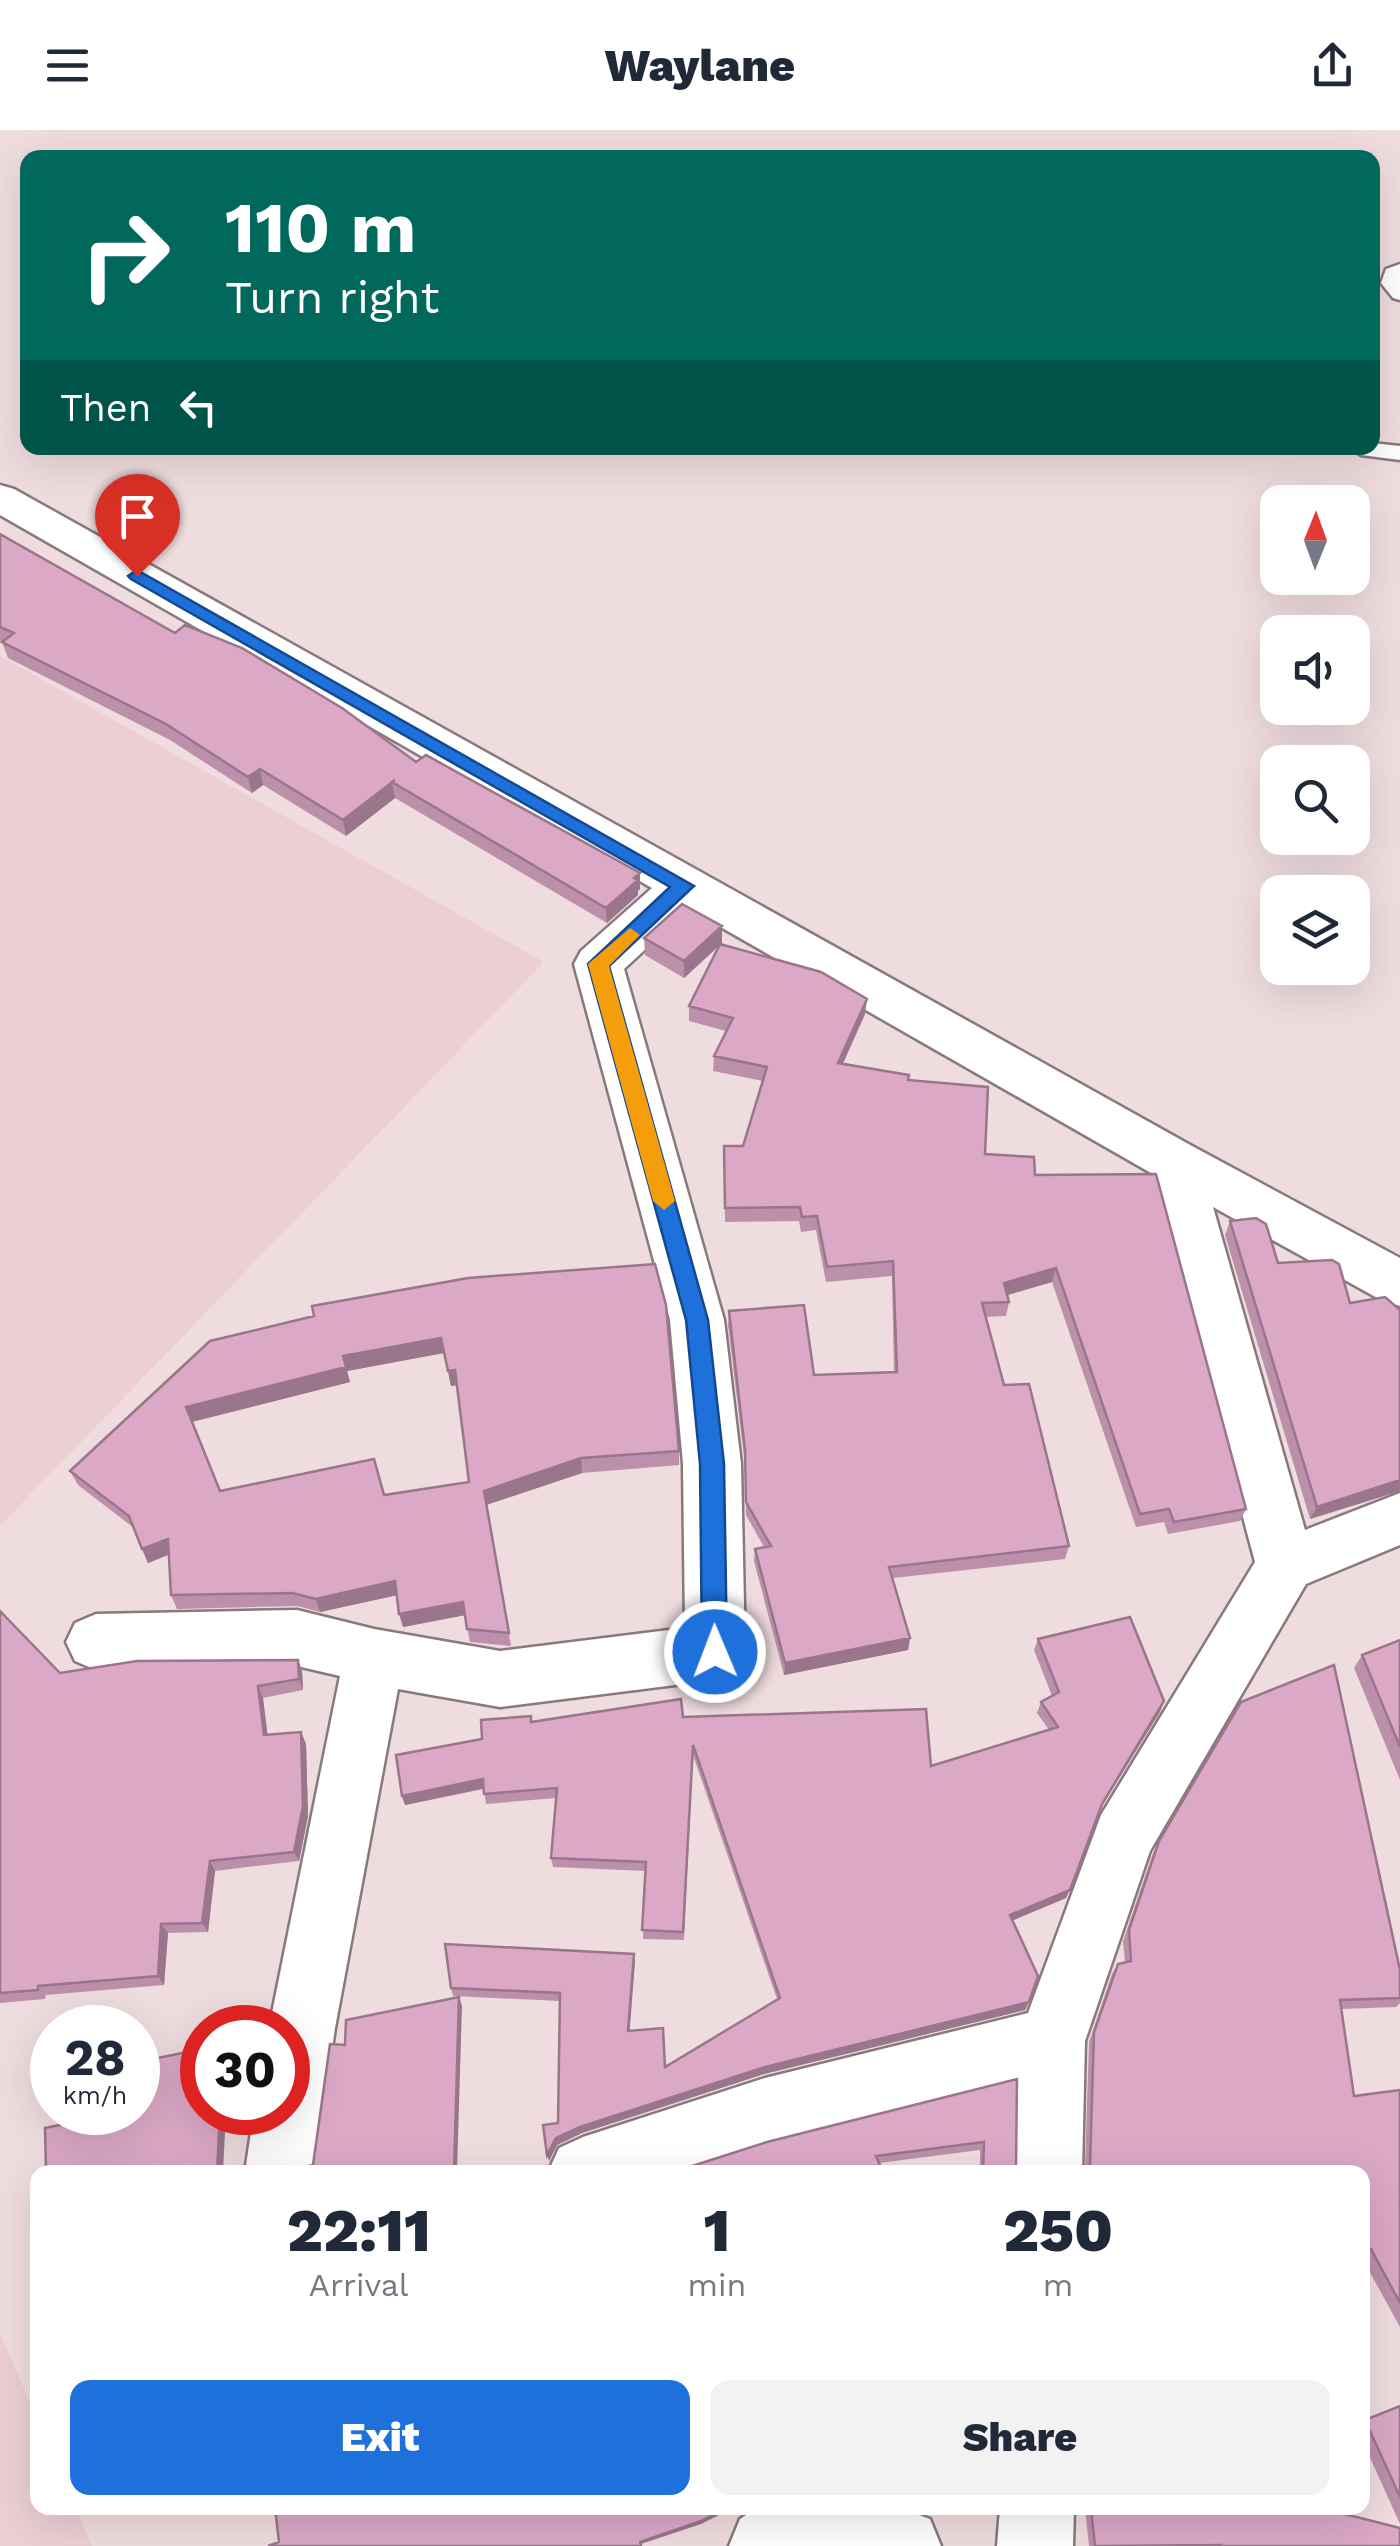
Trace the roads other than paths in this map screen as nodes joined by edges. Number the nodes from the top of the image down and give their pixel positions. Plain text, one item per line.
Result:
1 (1400, 270) edge
2 (1400, 294) edge
3 (0, 498) edge
4 (684, 886) junction
5 (1174, 1161) junction
6 (1400, 1284) edge
7 (1400, 1519) edge
8 (1285, 1565) junction
9 (96, 1642) dead end
10 (374, 1657) junction
11 (1052, 2040) junction
12 (280, 2165) edge
13 (604, 2165) edge
14 (1048, 2165) edge
15 (1036, 2515) edge
16 (767, 2546) edge
17 (903, 2546) edge
18 (1035, 2546) edge

1 - 2 lane
3 - 4 street
4 - 5 street
4 - 10 street
5 - 6 street
5 - 8 street
7 - 8 street
8 - 11 street
9 - 10 street
10 - 12 street
11 - 13 street
11 - 14 street
15 - 18 street
16 - 17 street

